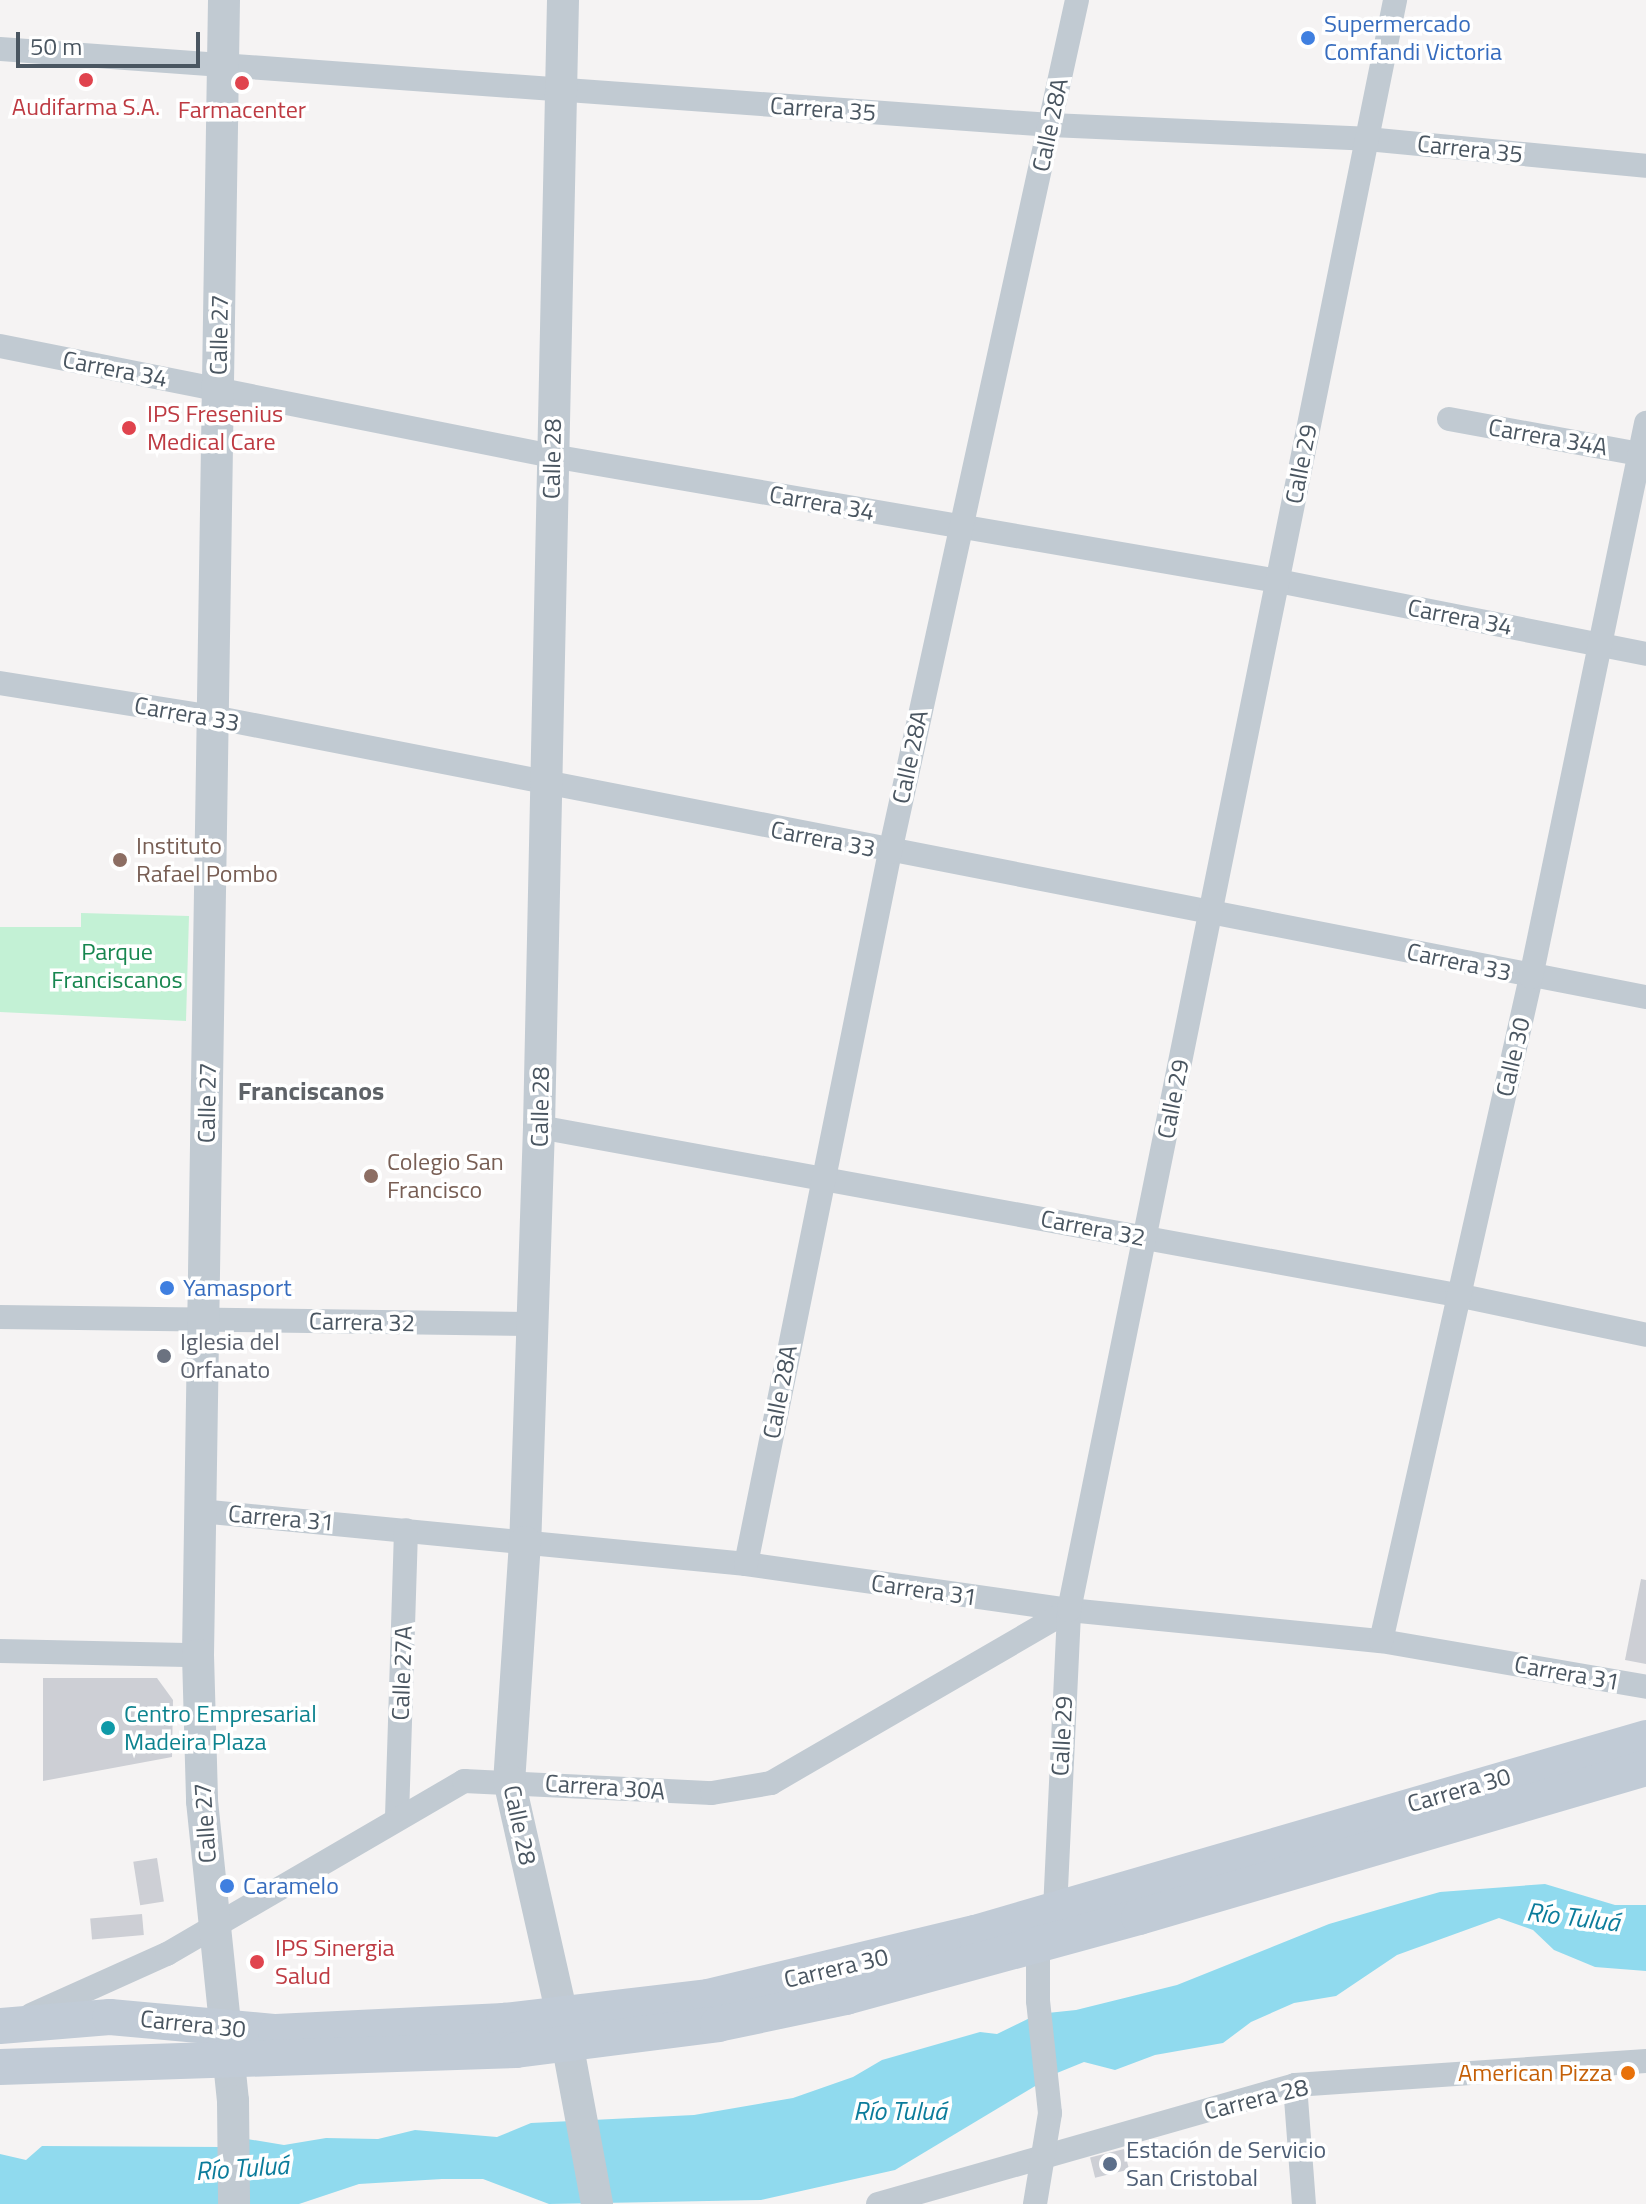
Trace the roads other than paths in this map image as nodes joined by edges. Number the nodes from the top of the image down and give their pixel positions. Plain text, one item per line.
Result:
1 (224, 0) edge
2 (563, 0) edge
3 (1077, 0) edge
4 (1395, 0) edge
5 (0, 49) edge
6 (223, 65) junction
7 (562, 90) junction
8 (1051, 125) junction
9 (1367, 139) junction
10 (1646, 166) edge
11 (0, 346) edge
12 (218, 390) junction
13 (1449, 419) dead end
14 (1646, 423) edge
15 (1643, 455) edge
16 (552, 456) junction
17 (959, 527) junction
18 (1278, 581) junction
19 (1597, 643) junction
20 (1646, 654) edge
21 (0, 683) edge
22 (213, 717) junction
23 (545, 785) junction
24 (890, 852) junction
25 (1211, 909) junction
26 (1531, 977) junction
27 (1646, 997) edge
28 (539, 1127) junction
29 (823, 1177) junction
30 (1145, 1237) junction
31 (1457, 1295) junction
32 (0, 1317) edge
33 (203, 1320) junction
34 (533, 1324) junction
35 (1646, 1335) edge
36 (200, 1511) junction
37 (406, 1530) junction
38 (525, 1542) junction
39 (746, 1564) junction
40 (1069, 1610) junction
41 (1381, 1641) junction
42 (0, 1651) edge
43 (198, 1655) junction
44 (1646, 1687) edge
45 (1646, 1738) edge
46 (1646, 1768) edge
47 (509, 1780) junction
48 (397, 1817) junction
49 (1055, 1910) junction
50 (214, 1925) junction
51 (1038, 1945) junction
52 (6, 2025) edge
53 (565, 2030) junction
54 (228, 2044) junction
55 (1646, 2061) edge
56 (0, 2067) edge
57 (1295, 2085) junction
58 (1042, 2160) junction
59 (234, 2204) edge
60 (597, 2204) edge
61 (878, 2204) edge
62 (1035, 2204) edge
63 (1304, 2204) edge

1 - 6 street, Calle 27
2 - 7 street, Calle 28
3 - 8 street, Calle 28A
4 - 9 street, Calle 29
5 - 6 street, Carrera 35
6 - 7 street, Carrera 35
6 - 12 street, Calle 27
7 - 8 street, Carrera 35
7 - 16 street, Calle 28
8 - 9 street, Carrera 35
8 - 17 street, Calle 28A
9 - 10 street, Carrera 35
9 - 18 street, Calle 29
11 - 12 street, Carrera 34
12 - 16 street, Carrera 34
12 - 22 street, Calle 27
13 - 15 street, Carrera 34A
14 - 15 street, Calle 30
15 - 19 street, Calle 30
16 - 17 street, Carrera 34
16 - 23 street, Calle 28
17 - 18 street, Carrera 34
17 - 24 street, Calle 28A
18 - 19 street, Carrera 34
18 - 25 street, Calle 29
19 - 20 street, Carrera 34
19 - 26 street, Calle 30
21 - 22 street, Carrera 33
22 - 23 street, Carrera 33
22 - 33 street, Calle 27
23 - 24 street, Carrera 33
23 - 28 street, Calle 28
24 - 25 street, Carrera 33
24 - 29 street, Calle 28A
25 - 26 street, Carrera 33
25 - 30 street, Calle 29
26 - 27 street, Carrera 33
26 - 31 street, Calle 30
28 - 29 street, Carrera 32
28 - 34 street, Calle 28
29 - 30 street, Carrera 32
29 - 39 street, Calle 28A
30 - 31 street, Carrera 32
30 - 40 street, Calle 29
31 - 35 street, Carrera 32
31 - 41 street, Calle 30
32 - 33 street, Carrera 32
33 - 34 street, Carrera 32
33 - 36 street, Calle 27
34 - 38 street, Calle 28
36 - 37 street, Carrera 31
36 - 43 street, Calle 27
37 - 38 street, Carrera 31
37 - 48 street, Calle 27A
38 - 39 street, Carrera 31
38 - 47 street, Calle 28
39 - 40 street, Carrera 31
40 - 41 street, Carrera 31
40 - 47 street, Carrera 30A
40 - 49 street, Calle 29
41 - 44 street, Carrera 31
42 - 43 street
43 - 50 street, Calle 27
45 - 49 main road, Carrera 30
46 - 51 main road, Carrera 30
47 - 48 street, Carrera 30A
47 - 53 street, Calle 28
48 - 50 street, Carrera 30A
49 - 51 street, Calle 29
49 - 53 main road, Carrera 30
50 - 52 street, Carrera 30A
50 - 54 street, Calle 27
51 - 53 main road, Carrera 30
51 - 58 street, Calle 29
52 - 54 main road, Carrera 30
53 - 54 main road, Carrera 30
53 - 60 street, Calle 28
54 - 56 main road, Carrera 30
54 - 59 street, Calle 27
55 - 57 street, Carrera 28
57 - 58 street, Carrera 28
57 - 63 street
58 - 61 street, Carrera 28
58 - 62 street, Calle 29

